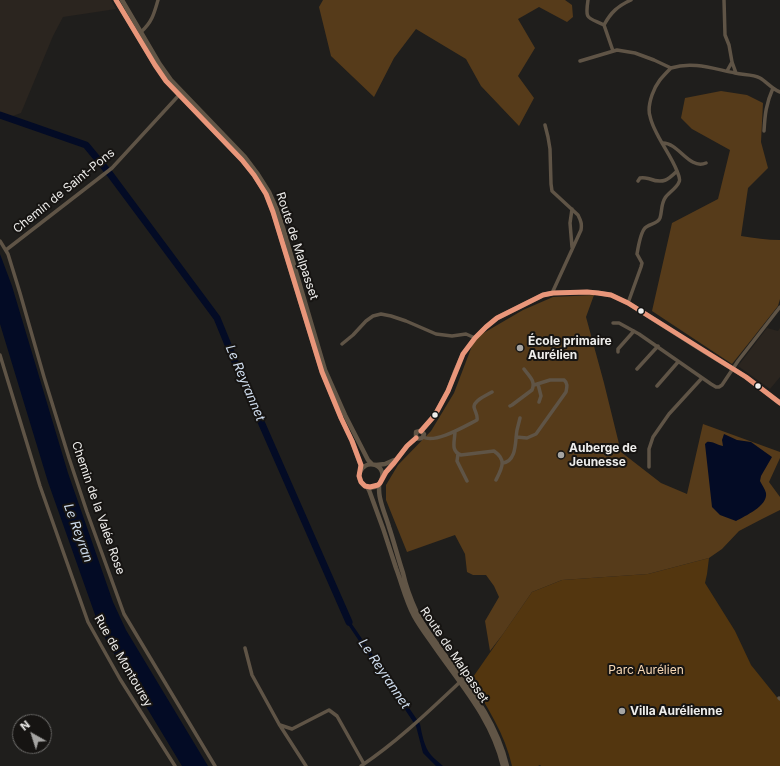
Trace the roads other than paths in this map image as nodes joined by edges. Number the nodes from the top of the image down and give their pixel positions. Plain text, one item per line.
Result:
1 (116, 0) edge
2 (122, 0) edge
3 (158, 0) edge
4 (588, 0) edge
5 (632, 0) edge
6 (724, 0) edge
7 (604, 26) junction
8 (141, 32) junction
9 (613, 50) junction
10 (580, 61) dead end
11 (732, 62) junction
12 (671, 68) junction
13 (727, 71) junction
14 (736, 73) junction
15 (773, 88) junction
16 (780, 92) edge
17 (181, 94) junction
18 (545, 125) dead end
19 (764, 131) dead end
20 (662, 143) junction
21 (706, 163) dead end
22 (677, 171) junction
23 (638, 181) dead end
24 (572, 209) junction
25 (0, 241) edge
26 (572, 249) junction
27 (6, 250) junction
28 (553, 293) junction
29 (628, 303) junction
30 (780, 307) edge
31 (613, 323) dead end
32 (634, 331) junction
33 (475, 338) junction
34 (342, 344) dead end
35 (658, 346) junction
36 (618, 352) dead end
37 (0, 355) edge
38 (678, 362) junction
39 (524, 369) dead end
40 (637, 369) dead end
41 (732, 370) junction
42 (702, 378) junction
43 (536, 384) junction
44 (657, 386) dead end
45 (492, 392) dead end
46 (539, 402) dead end
47 (780, 403) edge
48 (510, 406) dead end
49 (520, 418) dead end
50 (421, 431) junction
51 (455, 432) junction
52 (423, 437) junction
53 (516, 437) junction
54 (416, 438) junction
55 (458, 454) junction
56 (398, 458) junction
57 (503, 463) junction
58 (374, 465) junction
59 (649, 467) dead end
60 (362, 469) junction
61 (383, 476) junction
62 (466, 480) dead end
63 (496, 480) dead end
64 (379, 484) junction
65 (367, 487) junction
66 (245, 648) dead end
67 (460, 682) junction
68 (279, 724) junction
69 (362, 765) edge
70 (175, 766) edge
71 (215, 766) edge
72 (306, 766) edge
73 (503, 766) edge
74 (507, 766) edge

1 - 17 main road, Route de Malpasset
2 - 8 main road, Route de Malpasset
3 - 8 street
4 - 7 street
5 - 7 street
6 - 11 street
7 - 9 street
8 - 17 main road, Route de Malpasset
9 - 10 street
9 - 12 street
11 - 13 street
11 - 14 street
12 - 13 street
12 - 20 street
13 - 14 street
14 - 15 street
15 - 16 street
15 - 19 street
17 - 27 street, Chemin de Saint-Pons
17 - 58 main road, Route de Malpasset
17 - 60 main road, Route de Malpasset
18 - 24 street
20 - 21 street
20 - 22 street
22 - 23 street
22 - 29 street
24 - 26 street
24 - 26 street
25 - 27 street, Chemin de la Valée Rose
26 - 28 street
27 - 71 street, Chemin de la Valée Rose
28 - 29 main road
28 - 33 main road
29 - 41 main road
30 - 41 street
31 - 32 street
32 - 35 street
32 - 36 street
33 - 34 street
33 - 50 main road
35 - 38 street
35 - 40 street
37 - 70 street, Rue de Montourey
38 - 42 street
38 - 44 street
39 - 43 street
41 - 42 street
41 - 47 main road
42 - 59 street
43 - 46 street
43 - 48 street
43 - 53 street
45 - 51 street
49 - 53 street
50 - 52 main road
50 - 54 main road
51 - 52 street
51 - 55 street
52 - 54 main road
53 - 57 street
54 - 56 main road
55 - 57 street
55 - 62 street
56 - 58 main road
56 - 61 main road
57 - 63 street
58 - 60 main road
58 - 61 main road
60 - 65 main road
61 - 64 main road
64 - 65 main road
64 - 74 main road, Route de Malpasset
65 - 67 main road, Route de Malpasset
66 - 68 street
67 - 69 street
67 - 73 main road, Route de Malpasset
68 - 69 street
68 - 72 street

